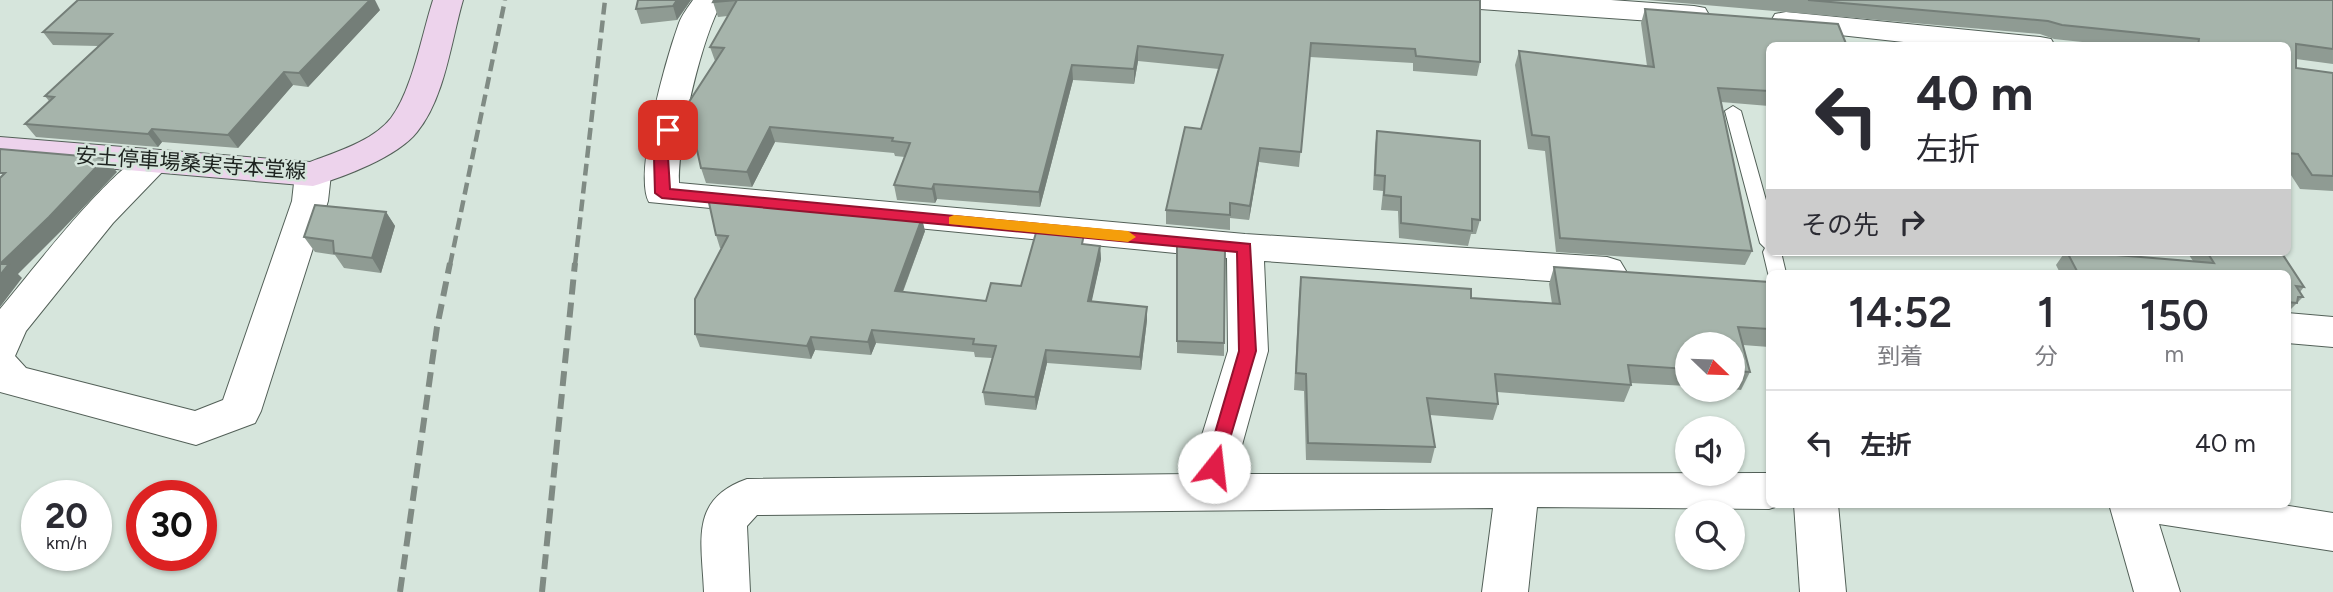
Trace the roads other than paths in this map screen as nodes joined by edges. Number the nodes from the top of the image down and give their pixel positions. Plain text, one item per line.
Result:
1 (448, 0) edge
2 (708, 0) edge
3 (1480, 0) edge
4 (1721, 13) edge
5 (2001, 42) edge
6 (1733, 111) dead end
7 (0, 148) edge
8 (153, 161) junction
9 (313, 174) junction
10 (1766, 232) edge
11 (1245, 247) junction
12 (1647, 274) edge
13 (2291, 328) edge
14 (2333, 332) edge
15 (0, 347) edge
16 (0, 366) edge
17 (1517, 489) junction
18 (1207, 490) junction
19 (1766, 491) edge
20 (1816, 508) edge
21 (2132, 508) edge
22 (2180, 508) edge
23 (2333, 531) edge
24 (727, 592) edge
25 (1505, 592) edge
26 (1824, 592) edge
27 (2157, 592) edge

1 - 9 main road, 安土停車場桑実寺本堂線
2 - 11 street
3 - 4 street
4 - 5 street
6 - 10 lane
7 - 8 main road, 安土停車場桑実寺本堂線
8 - 9 main road, 安土停車場桑実寺本堂線
8 - 15 street
9 - 16 street
11 - 12 street
11 - 18 street
13 - 14 street
17 - 18 street
17 - 19 street
17 - 25 street
18 - 24 street
20 - 26 street
21 - 27 street
22 - 23 street

